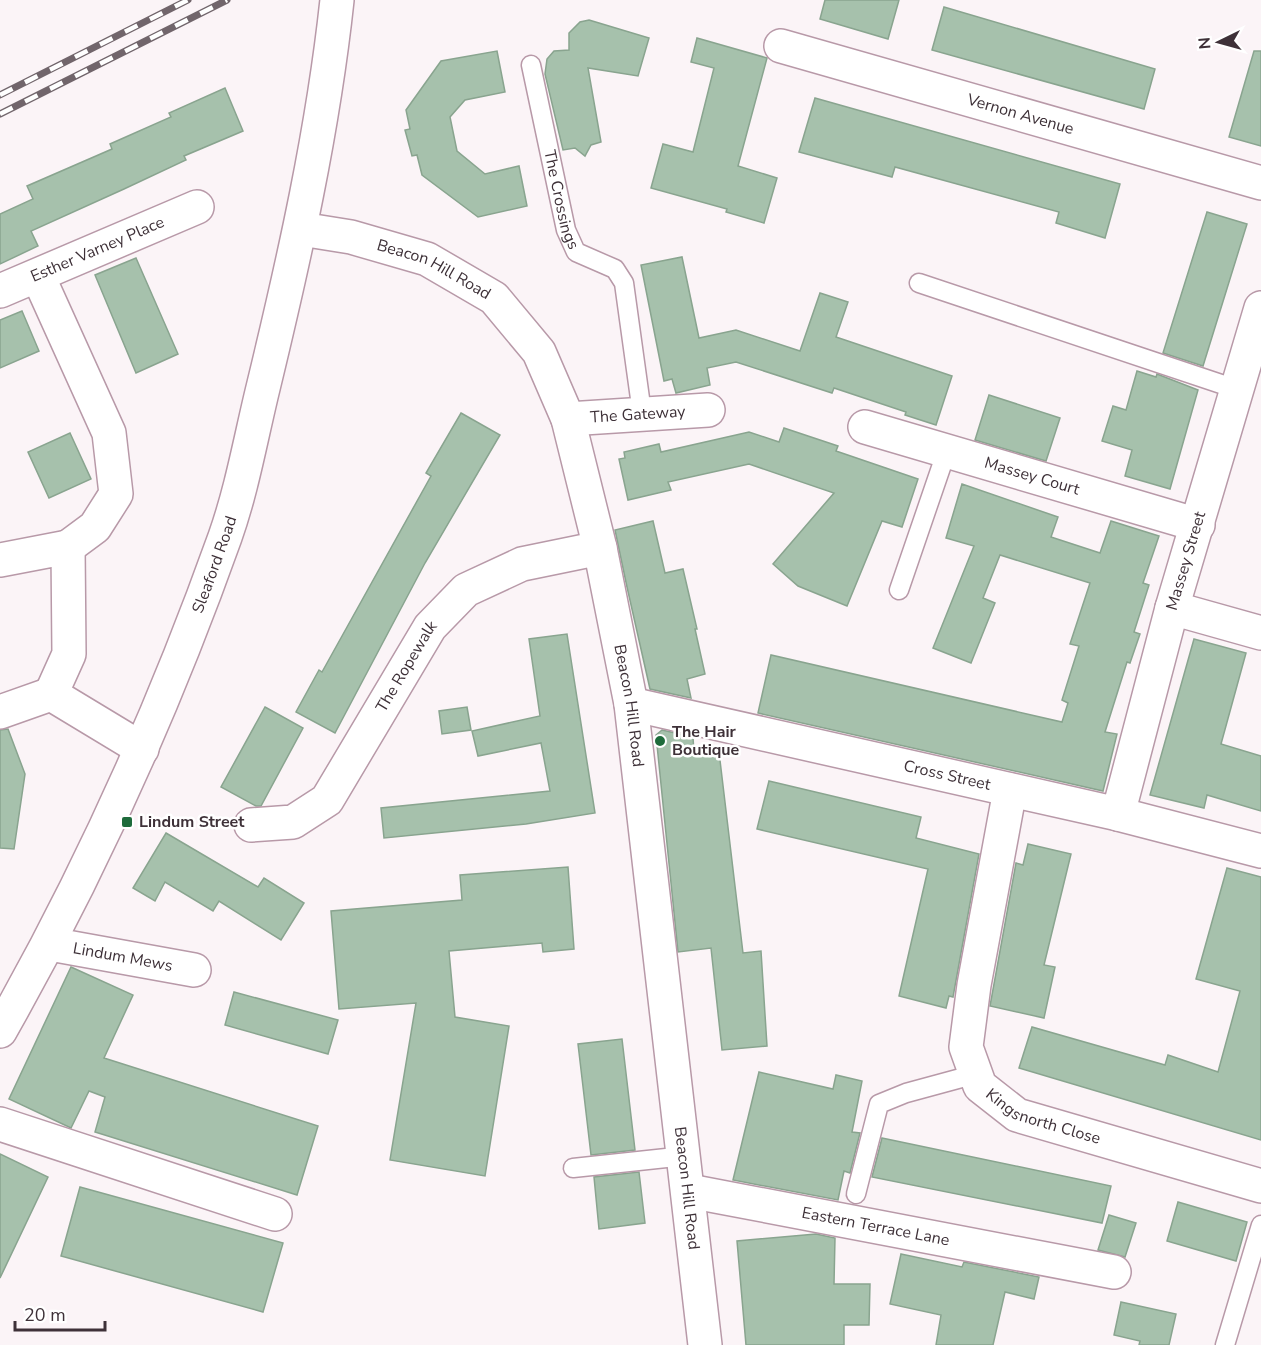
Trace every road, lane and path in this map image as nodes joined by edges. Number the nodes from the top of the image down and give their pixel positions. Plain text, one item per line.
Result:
1 (337, 0) edge
2 (781, 46) dead end
3 (531, 65) dead end
4 (1261, 183) edge
5 (197, 207) dead end
6 (301, 230) junction
7 (39, 276) junction
8 (919, 283) dead end
9 (0, 291) edge
10 (1261, 308) edge
11 (1239, 390) junction
12 (708, 410) dead end
13 (642, 413) junction
14 (568, 419) junction
15 (866, 427) dead end
16 (947, 450) junction
17 (1198, 525) junction
18 (68, 547) junction
19 (600, 548) junction
20 (0, 560) edge
21 (899, 590) dead end
22 (1172, 608) junction
23 (1261, 633) edge
24 (51, 694) junction
25 (632, 704) junction
26 (0, 712) edge
27 (142, 749) junction
28 (1010, 790) junction
29 (1118, 814) junction
30 (251, 825) dead end
31 (1261, 851) edge
32 (50, 944) junction
33 (194, 970) dead end
34 (0, 1031) edge
35 (976, 1074) junction
36 (0, 1124) edge
37 (684, 1156) junction
38 (573, 1168) dead end
39 (1261, 1186) edge
40 (688, 1191) junction
41 (856, 1194) dead end
42 (275, 1214) dead end
43 (1261, 1225) edge
44 (1114, 1272) dead end
45 (705, 1345) edge
46 (1225, 1345) edge

1 - 6 street, Sleaford Road
2 - 4 street, Vernon Avenue
3 - 13 lane, The Crossings
5 - 7 street, Esther Varney Place
6 - 14 street, Beacon Hill Road
6 - 27 street, Sleaford Road
7 - 9 street, Esther Varney Place
7 - 18 street
8 - 11 lane
10 - 11 street, Massey Street
11 - 17 street, Massey Street
12 - 13 street, The Gateway
13 - 14 street, The Gateway
14 - 19 street, Beacon Hill Road
15 - 16 street, Massey Court
16 - 17 street, Massey Court
16 - 21 lane
17 - 22 street, Massey Street
18 - 20 street
18 - 24 street
19 - 25 street, Beacon Hill Road
19 - 30 street, The Ropewalk
22 - 23 street
22 - 29 street, Massey Street
24 - 26 street
24 - 27 street
25 - 28 street, Cross Street
25 - 37 street, Beacon Hill Road
27 - 32 street, Sleaford Road
28 - 29 street, Cross Street
28 - 35 street, Kingsnorth Close
29 - 31 street, Cross Street
32 - 33 street, Lindum Mews
32 - 34 street, Sleaford Road
35 - 39 street, Kingsnorth Close
35 - 41 lane
36 - 42 street
37 - 38 lane
37 - 40 street, Beacon Hill Road
40 - 44 street, Eastern Terrace Lane
40 - 45 street, Beacon Hill Road
43 - 46 lane

